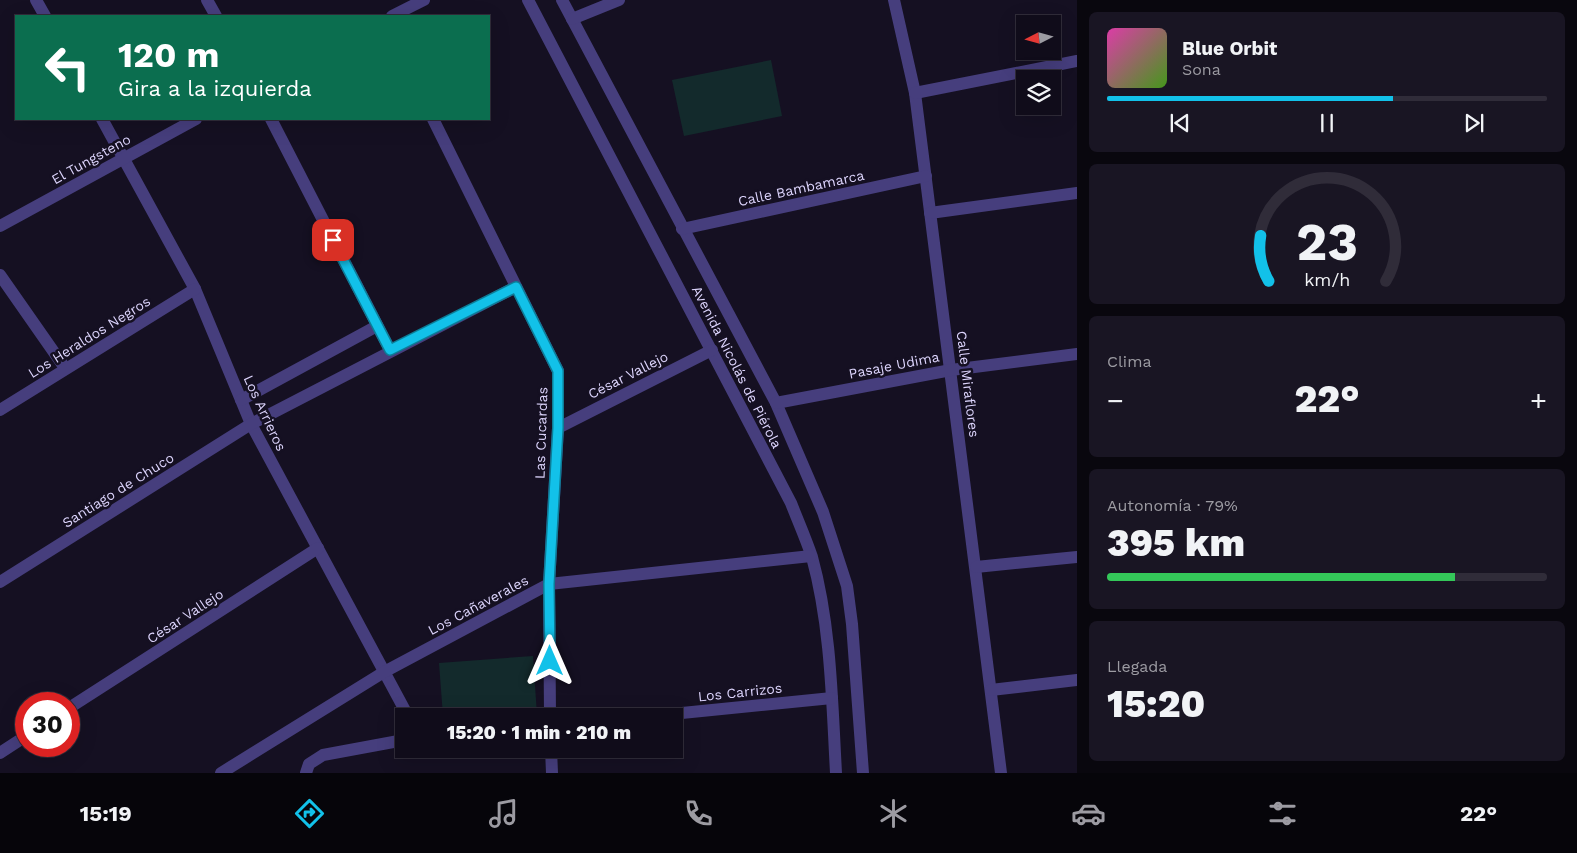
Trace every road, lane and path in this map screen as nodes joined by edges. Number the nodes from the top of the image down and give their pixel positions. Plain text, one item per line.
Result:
1 (36, 0) edge
2 (207, 0) edge
3 (424, 0) edge
4 (528, 0) edge
5 (562, 0) edge
6 (619, 0) edge
7 (894, 0) edge
8 (44, 15) edge
9 (215, 15) edge
10 (394, 15) edge
11 (572, 19) junction
12 (1077, 61) edge
13 (915, 93) junction
14 (103, 120) edge
15 (194, 120) edge
16 (271, 120) edge
17 (433, 120) edge
18 (124, 158) junction
19 (926, 176) junction
20 (1077, 193) edge
21 (930, 213) junction
22 (0, 226) edge
23 (682, 229) junction
24 (0, 275) edge
25 (516, 287) junction
26 (195, 289) junction
27 (377, 326) junction
28 (390, 350) junction
29 (712, 350) junction
30 (1077, 354) edge
31 (66, 368) junction
32 (951, 370) junction
33 (241, 400) junction
34 (776, 403) junction
35 (0, 410) edge
36 (251, 424) junction
37 (558, 428) junction
38 (318, 548) junction
39 (811, 556) junction
40 (1077, 557) edge
41 (976, 567) junction
42 (0, 582) edge
43 (549, 584) junction
44 (384, 672) junction
45 (1077, 680) edge
46 (992, 690) junction
47 (832, 698) junction
48 (80, 701) edge
49 (404, 708) edge
50 (550, 708) edge
51 (683, 713) edge
52 (395, 742) edge
53 (15, 743) edge
54 (0, 753) edge
55 (551, 758) edge
56 (307, 769) edge
57 (221, 773) edge
58 (552, 773) edge
59 (836, 773) edge
60 (863, 773) edge
61 (1001, 773) edge

1 - 8 street
2 - 9 street
3 - 10 street
4 - 29 street, Avenida Nicolás de Piérola
5 - 11 street, Avenida Nicolás de Piérola
6 - 11 street
7 - 13 street, Calle Miraflores
11 - 23 street, Avenida Nicolás de Piérola
12 - 13 street
13 - 19 street, Calle Miraflores
14 - 18 street, Los Arrieros
15 - 18 street, El Tungsteno
16 - 27 street
17 - 25 street, Las Cucardas
18 - 22 street, El Tungsteno
18 - 26 street, Los Arrieros
19 - 21 street, Calle Miraflores
19 - 23 street, Calle Bambamarca
20 - 21 street
21 - 32 street, Calle Miraflores
23 - 34 street, Avenida Nicolás de Piérola
24 - 31 street
25 - 28 street, Santiago de Chuco
25 - 37 street, Las Cucardas
26 - 31 street, Los Heraldos Negros
26 - 33 street, Los Arrieros
27 - 28 street
27 - 33 street
28 - 36 street, Santiago de Chuco
29 - 37 street, César Vallejo
29 - 39 street, Avenida Nicolás de Piérola
30 - 32 street, Pasaje Udima
31 - 35 street, Los Heraldos Negros
32 - 34 street, Pasaje Udima
32 - 41 street, Calle Miraflores
33 - 36 street, Los Arrieros
34 - 60 street, Avenida Nicolás de Piérola
36 - 38 street, Los Arrieros
36 - 42 street, Santiago de Chuco
37 - 43 street, Las Cucardas
38 - 44 street, Los Arrieros
38 - 48 street, César Vallejo
39 - 43 street, Los Cañaverales
39 - 47 street, Avenida Nicolás de Piérola
40 - 41 street
41 - 46 street, Calle Miraflores
43 - 44 street, Los Cañaverales
43 - 50 street, Las Cucardas
44 - 49 street, Los Arrieros
44 - 57 street, Los Cañaverales
45 - 46 street
46 - 61 street, Calle Miraflores
47 - 51 street, Los Carrizos
47 - 59 street, Avenida Nicolás de Piérola
52 - 56 street
53 - 54 street
55 - 58 street

